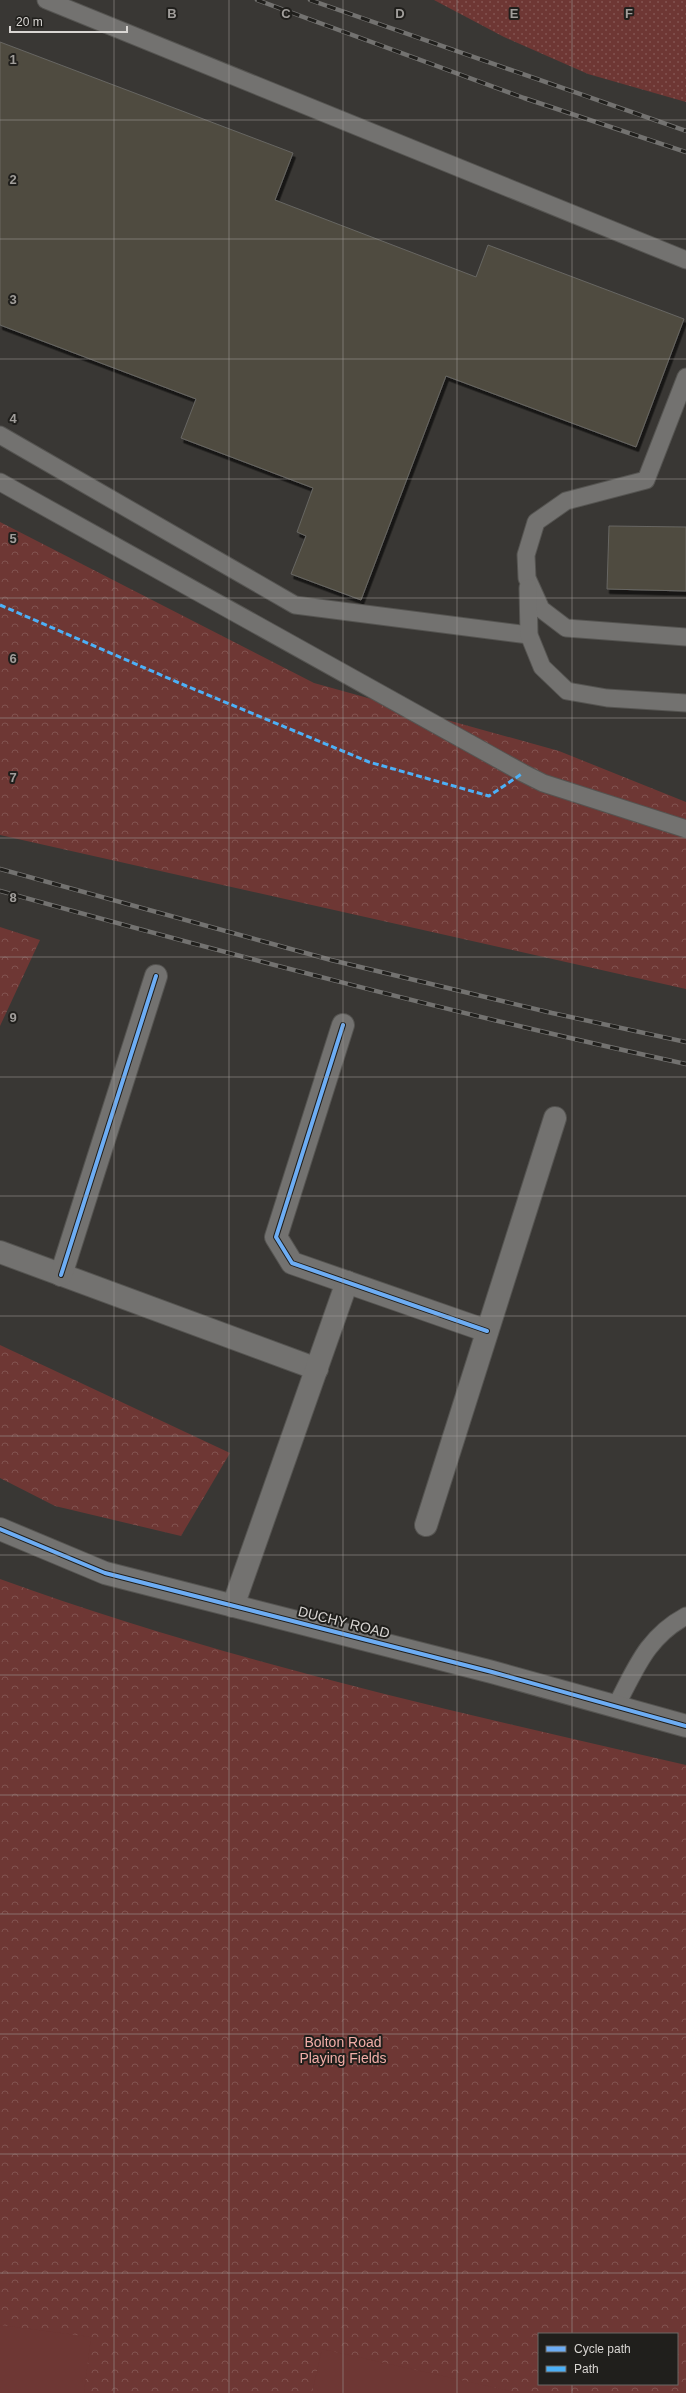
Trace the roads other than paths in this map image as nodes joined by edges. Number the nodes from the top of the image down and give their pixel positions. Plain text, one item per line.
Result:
1 (46, 0) edge
2 (686, 260) edge
3 (686, 377) edge
4 (0, 435) edge
5 (0, 482) edge
6 (528, 578) junction
7 (529, 635) junction
8 (686, 637) edge
9 (686, 703) edge
10 (686, 829) edge
11 (156, 976) dead end
12 (343, 1026) dead end
13 (555, 1118) dead end
14 (0, 1252) edge
15 (60, 1274) junction
16 (347, 1282) junction
17 (487, 1331) junction
18 (317, 1368) junction
19 (426, 1525) dead end
20 (0, 1528) edge
21 (234, 1606) junction
22 (686, 1616) edge
23 (616, 1706) junction
24 (686, 1726) edge

1 - 2 lane
3 - 6 lane
4 - 7 lane
5 - 10 lane
6 - 7 lane
6 - 8 lane
7 - 9 lane
11 - 15 street
12 - 16 street
13 - 17 street
14 - 15 street
15 - 18 street
16 - 17 street
16 - 18 street
17 - 19 street
18 - 21 street
20 - 21 street, DUCHY ROAD
21 - 23 street, DUCHY ROAD
22 - 23 lane
23 - 24 street, DUCHY ROAD

